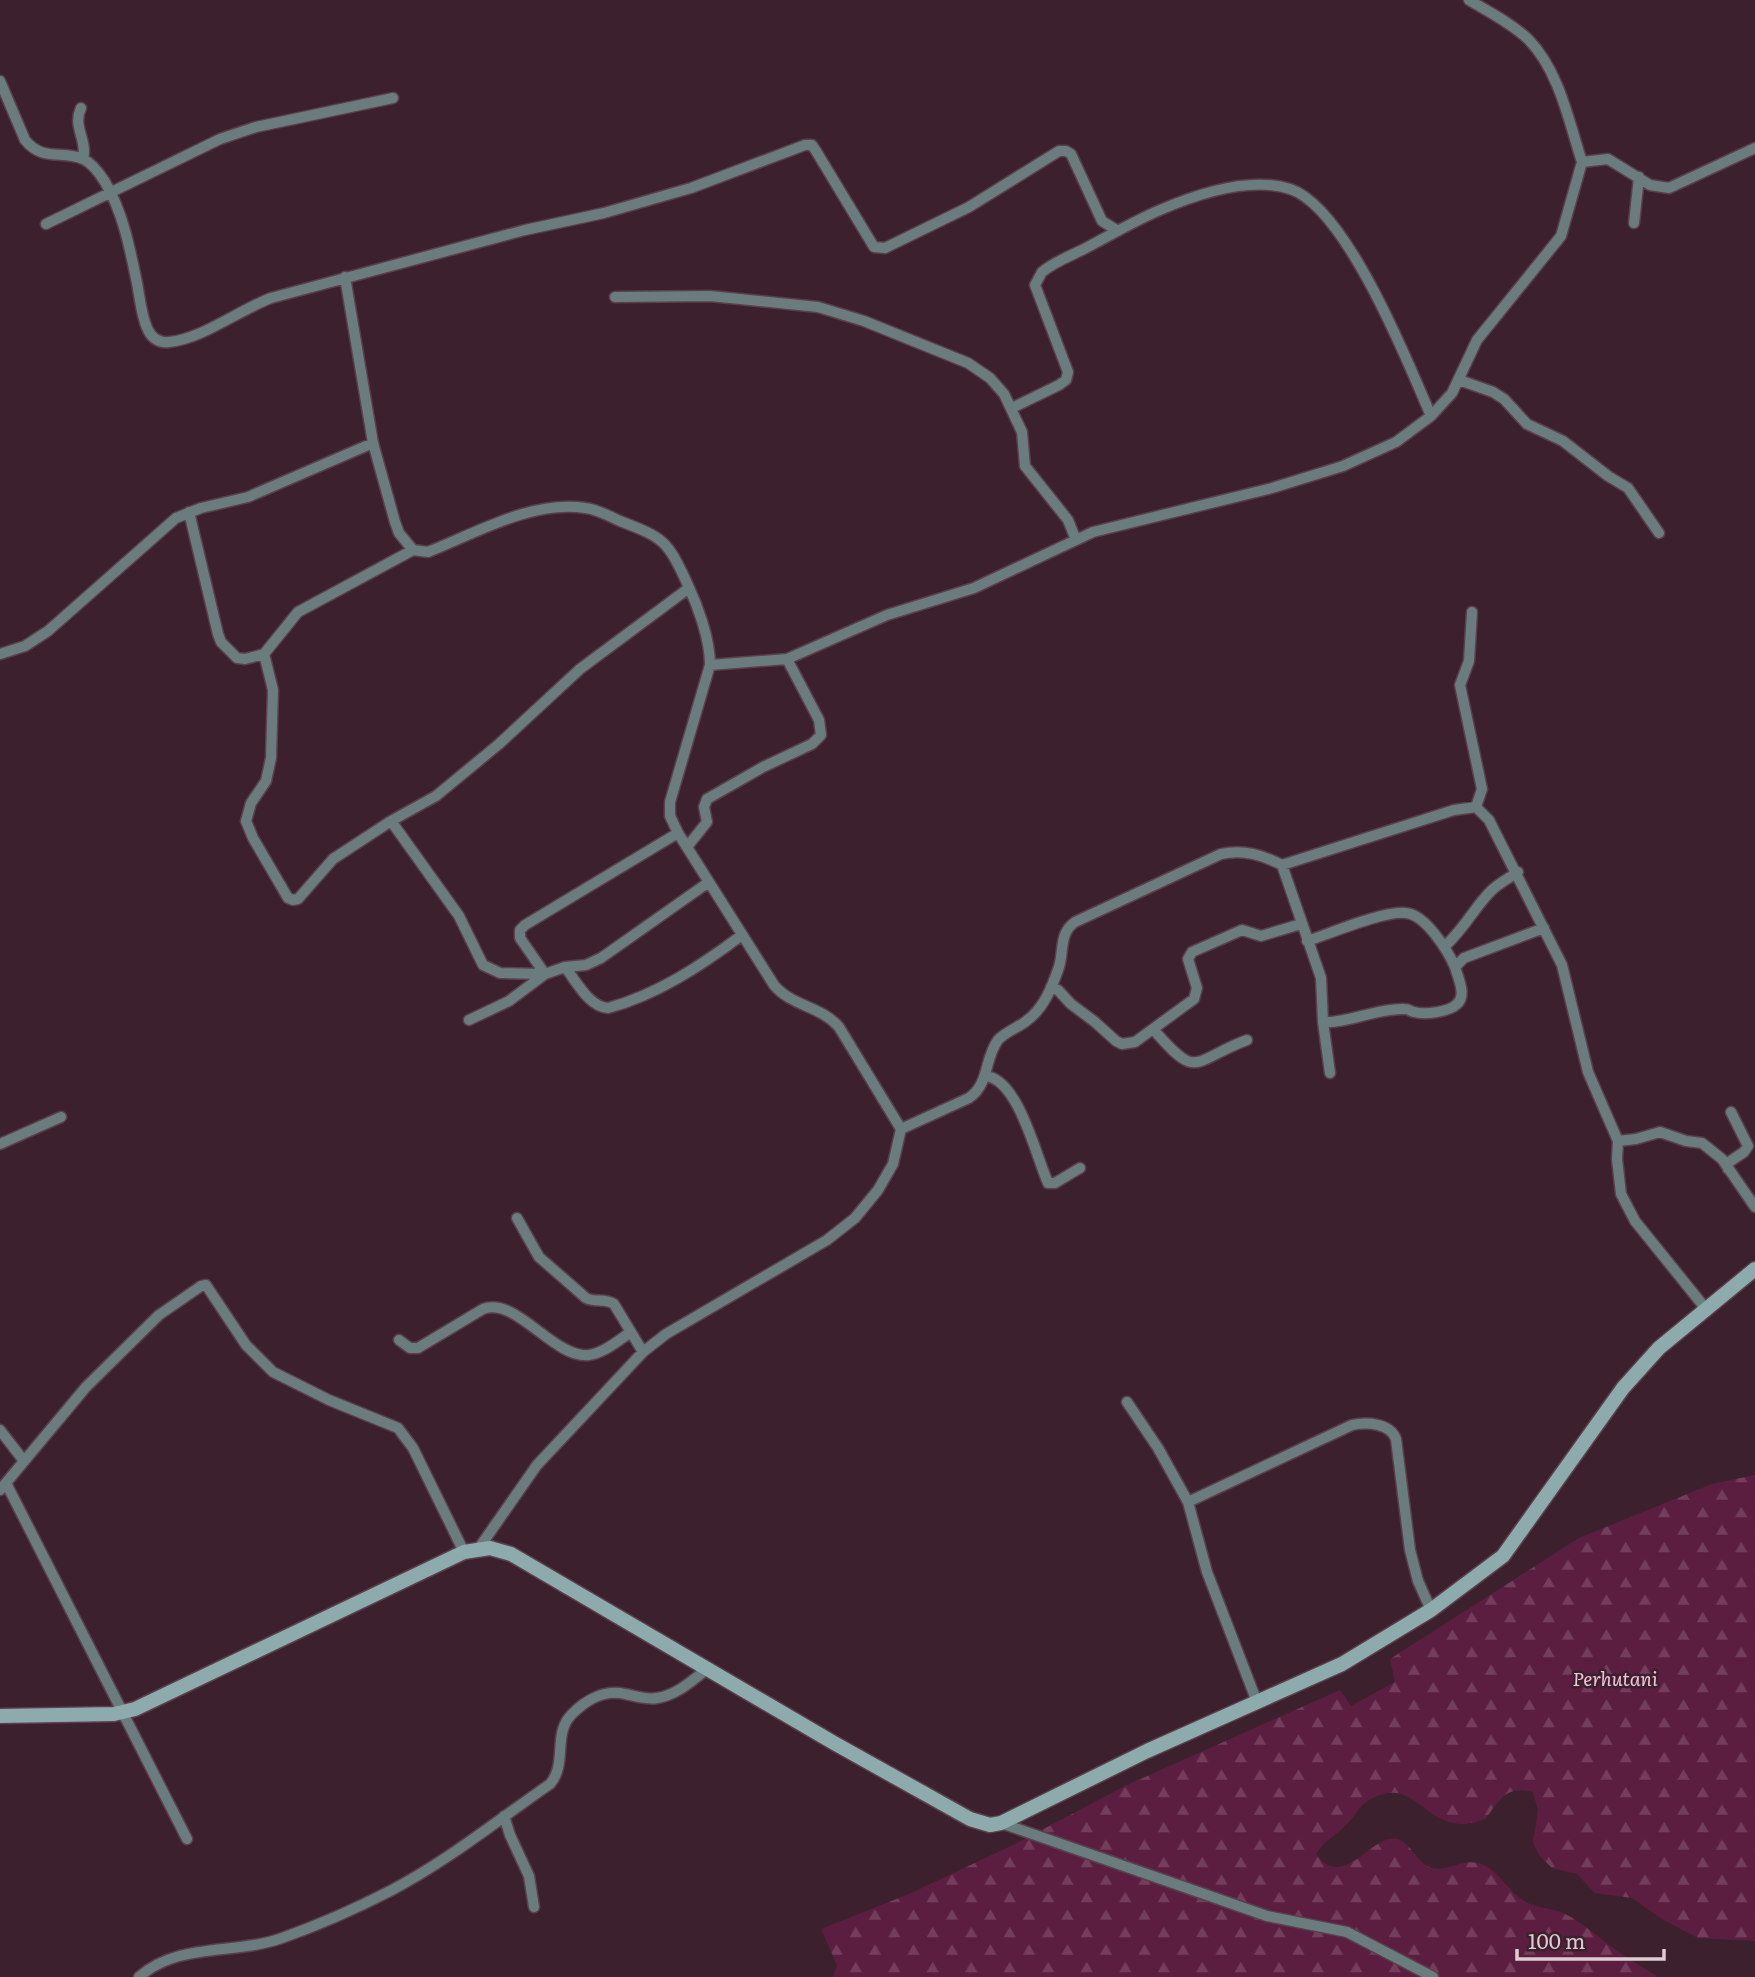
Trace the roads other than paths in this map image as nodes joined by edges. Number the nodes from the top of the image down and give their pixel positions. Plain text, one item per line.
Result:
1 (1469, 0) edge
2 (0, 81) edge
3 (393, 99) dead end
4 (80, 108) dead end
5 (1755, 148) edge
6 (83, 159) junction
7 (1582, 162) junction
8 (1639, 177) junction
9 (111, 194) junction
10 (1634, 223) dead end
11 (46, 224) dead end
12 (1118, 231) junction
13 (345, 277) junction
14 (615, 297) dead end
15 (1459, 380) junction
16 (1012, 408) junction
17 (1430, 416) junction
18 (373, 443) junction
19 (189, 512) junction
20 (1659, 533) dead end
21 (1076, 540) junction
22 (413, 550) junction
23 (689, 588) junction
24 (1472, 612) dead end
25 (0, 654) edge
26 (264, 654) junction
27 (787, 659) junction
28 (710, 665) junction
29 (1476, 807) junction
30 (391, 821) junction
31 (678, 833) junction
32 (687, 847) junction
33 (1282, 865) junction
34 (1518, 872) junction
35 (709, 882) junction
36 (1301, 924) junction
37 (1544, 928) junction
38 (742, 935) junction
39 (1307, 941) junction
40 (1446, 946) junction
41 (565, 967) junction
42 (1455, 967) junction
43 (545, 974) junction
44 (1051, 987) junction
45 (469, 1020) dead end
46 (1323, 1022) junction
47 (1153, 1029) junction
48 (1247, 1040) dead end
49 (1330, 1073) dead end
50 (985, 1076) junction
51 (1731, 1112) dead end
52 (61, 1117) dead end
53 (901, 1129) junction
54 (1618, 1140) junction
55 (0, 1144) edge
56 (1080, 1168) dead end
57 (1728, 1169) junction
58 (1755, 1207) edge
59 (517, 1218) dead end
60 (1755, 1269) edge
61 (1706, 1309) junction
62 (631, 1332) junction
63 (399, 1340) dead end
64 (643, 1352) junction
65 (1127, 1402) dead end
66 (0, 1430) edge
67 (24, 1461) junction
68 (3, 1486) edge
69 (1188, 1502) junction
70 (479, 1548) junction
71 (464, 1552) junction
72 (1431, 1610) junction
73 (708, 1668) junction
74 (1257, 1702) junction
75 (124, 1713) junction
76 (0, 1716) edge
77 (504, 1816) junction
78 (1001, 1823) junction
79 (187, 1839) dead end
80 (534, 1907) dead end
81 (139, 1977) edge
82 (1433, 1977) edge

1 - 7 street
2 - 6 street
3 - 9 street
4 - 6 street
5 - 8 street
6 - 9 street
7 - 8 street
7 - 15 street
8 - 10 street
9 - 11 street
9 - 13 street
12 - 13 street
12 - 16 street
12 - 17 street
13 - 18 street
14 - 16 street
15 - 17 street
15 - 20 street
16 - 21 street
17 - 21 street
18 - 19 street
18 - 22 street
19 - 25 street
19 - 26 street
21 - 27 street
22 - 23 street
22 - 26 street
23 - 28 street
23 - 30 street
24 - 29 street
26 - 30 street
27 - 28 street
27 - 32 street
28 - 31 street
29 - 33 street
29 - 34 street
30 - 43 street
31 - 32 street
31 - 43 street
32 - 35 street
33 - 36 street
33 - 44 street
34 - 37 street
34 - 40 street
35 - 38 street
35 - 41 street
36 - 39 street
36 - 47 street
37 - 42 street
37 - 54 street
38 - 41 street
38 - 53 street
39 - 40 street
39 - 46 street
40 - 42 street
41 - 43 street
42 - 46 street
43 - 45 street
44 - 47 street
44 - 50 street
46 - 49 street
47 - 48 street
50 - 53 street
50 - 56 street
51 - 57 street
52 - 55 street
53 - 64 street
54 - 57 street
54 - 61 street
57 - 58 street
59 - 62 street
60 - 61 street
61 - 72 street
62 - 63 street
62 - 64 street
64 - 70 street
65 - 69 street
66 - 67 street
67 - 68 street
67 - 71 street
68 - 75 street
69 - 72 street
69 - 74 street
70 - 71 street
70 - 73 street
71 - 75 street
72 - 74 street
73 - 77 street
73 - 78 street
74 - 78 street
75 - 76 street
75 - 79 street
77 - 80 street
77 - 81 street
78 - 82 street

